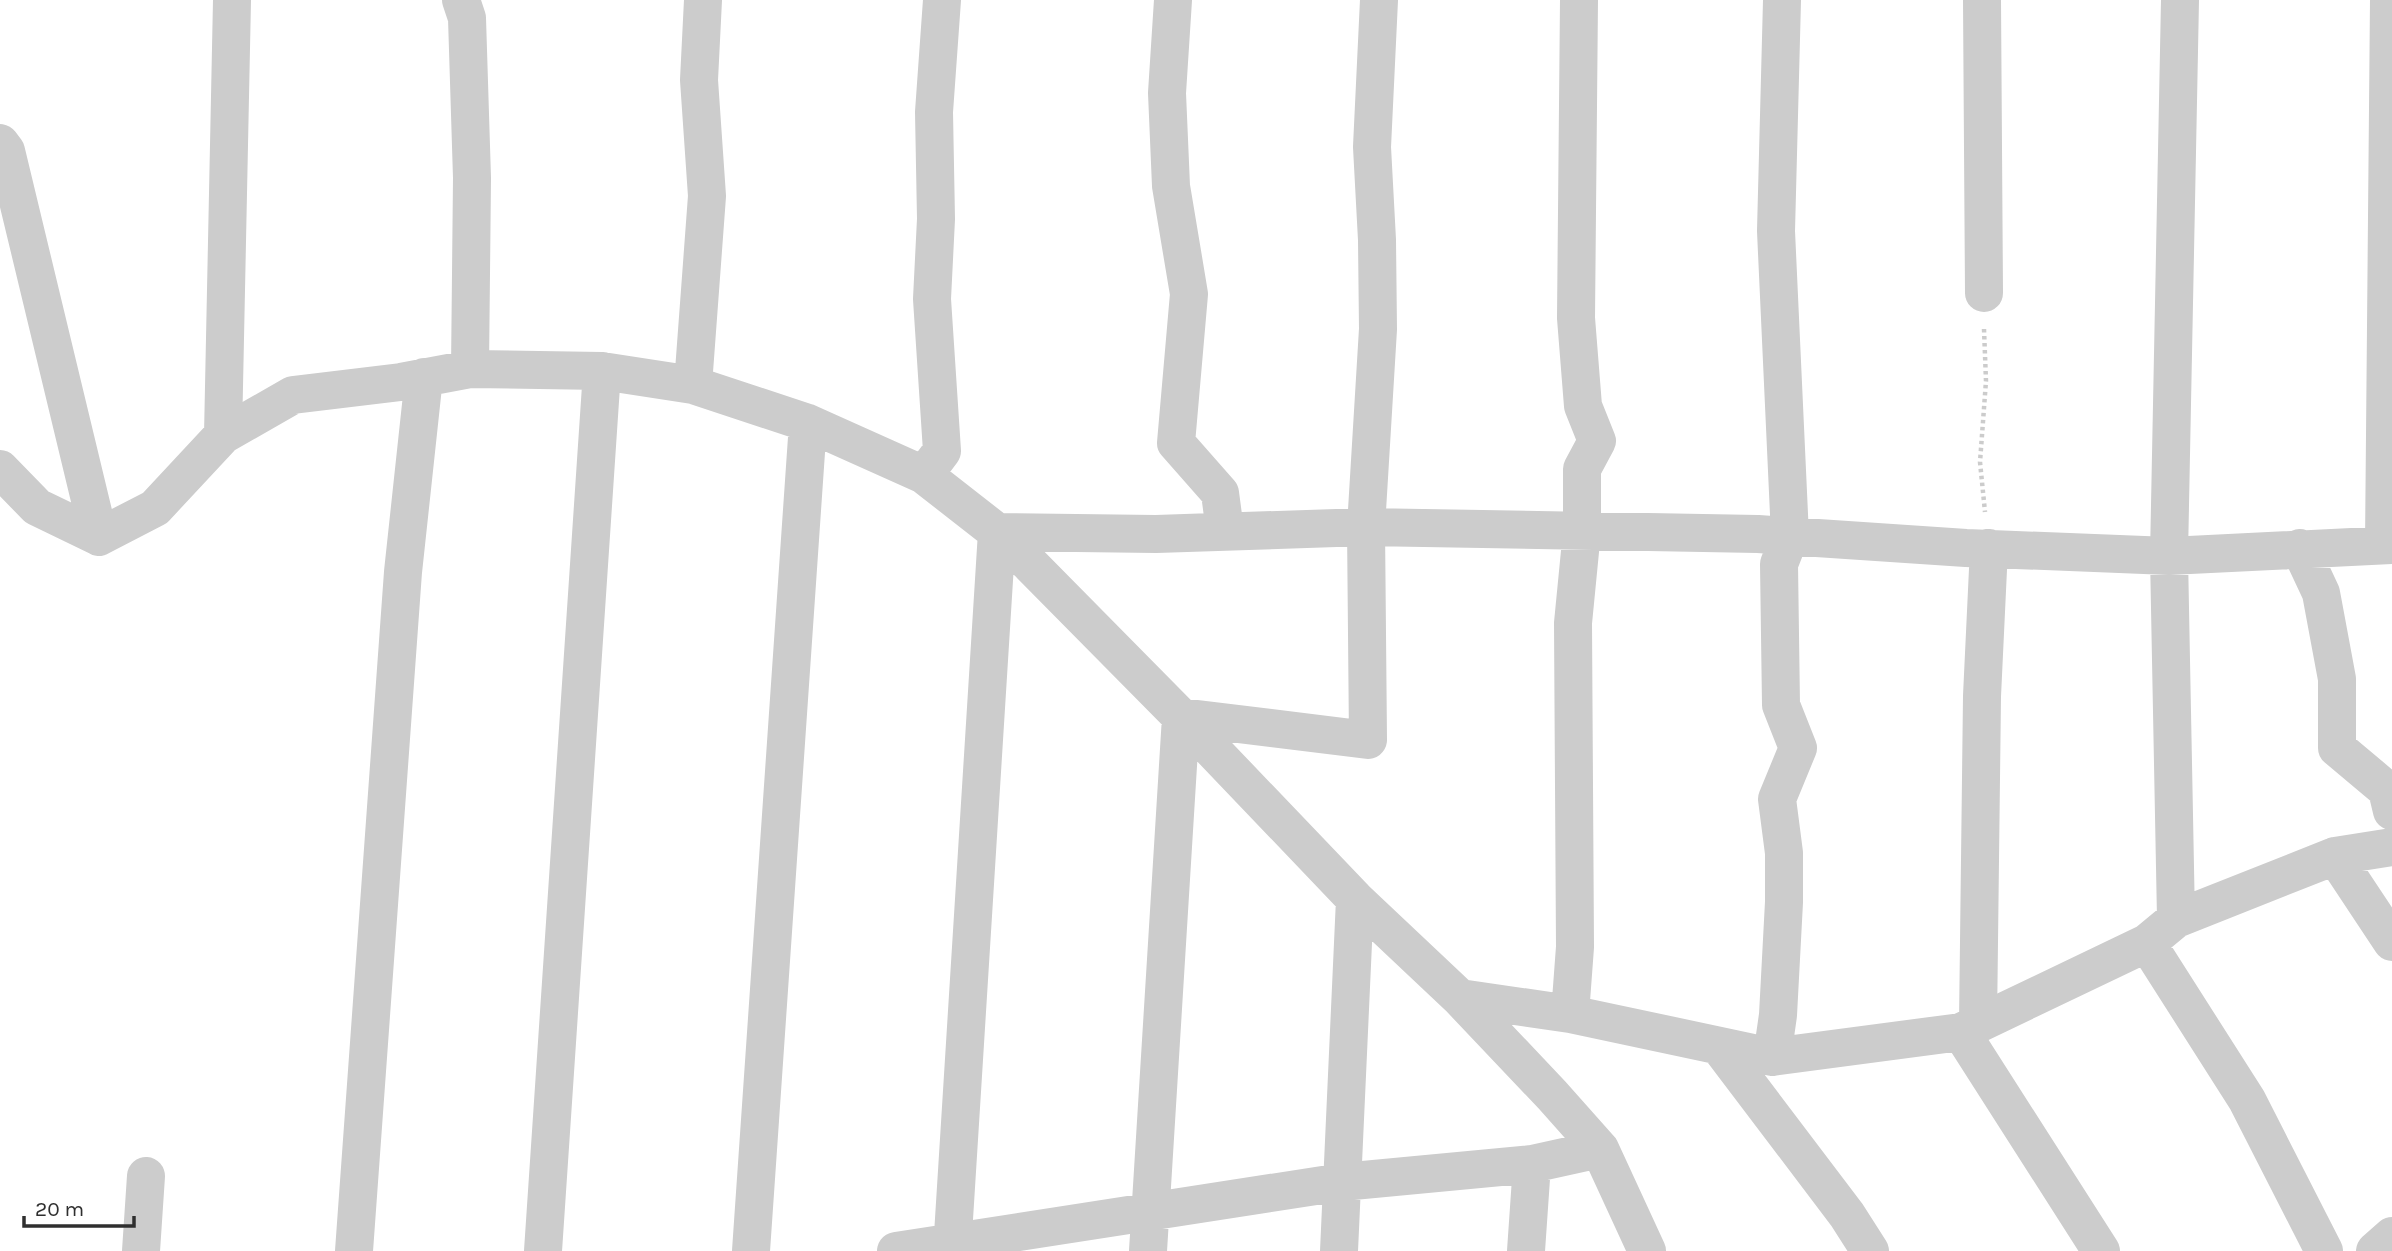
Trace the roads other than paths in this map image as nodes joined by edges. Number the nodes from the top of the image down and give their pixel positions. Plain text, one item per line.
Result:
1 (232, 0) edge
2 (461, 0) edge
3 (703, 0) edge
4 (942, 0) edge
5 (1173, 0) edge
6 (1379, 0) edge
7 (1579, 0) edge
8 (1782, 0) edge
9 (1982, 0) edge
10 (2180, 0) edge
11 (2389, 0) edge
12 (0, 143) edge
13 (1984, 293) road end
14 (470, 369) junction
15 (602, 372) junction
16 (424, 377) junction
17 (693, 385) junction
18 (808, 423) junction
19 (223, 436) junction
20 (0, 469) edge
21 (924, 475) junction
22 (1366, 527) junction
23 (997, 531) junction
24 (1225, 531) junction
25 (1582, 531) junction
26 (1790, 536) junction
27 (99, 537) junction
28 (2388, 545) edge
29 (1989, 548) junction
30 (2300, 548) junction
31 (2169, 556) junction
32 (1181, 717) junction
33 (2392, 811) edge
34 (2392, 847) edge
35 (2334, 856) junction
36 (1355, 899) junction
37 (2176, 919) junction
38 (2392, 942) edge
39 (2147, 943) junction
40 (1460, 998) junction
41 (1570, 1014) junction
42 (1970, 1028) junction
43 (1719, 1046) junction
44 (1772, 1057) junction
45 (1600, 1149) junction
46 (1532, 1164) junction
47 (146, 1176) dead end
48 (1342, 1182) junction
49 (1150, 1212) junction
50 (2392, 1236) edge
51 (952, 1246) edge
52 (141, 1251) edge
53 (354, 1251) edge
54 (543, 1251) edge
55 (751, 1251) edge
56 (896, 1251) edge
57 (1149, 1251) edge
58 (1339, 1251) edge
59 (1527, 1251) edge
60 (1647, 1251) edge
61 (1870, 1251) edge
62 (2101, 1251) edge
63 (2324, 1251) edge
64 (2375, 1251) edge

1 - 19 street
2 - 14 street
3 - 17 street
4 - 21 street
5 - 24 street
6 - 22 street
7 - 25 street
8 - 26 street
9 - 13 street
10 - 31 street
11 - 28 street
12 - 27 street
14 - 15 street
14 - 16 street
15 - 17 street
15 - 54 street
16 - 19 street
16 - 53 street
17 - 18 street
18 - 21 street
18 - 55 street
19 - 27 street
20 - 27 street
21 - 23 street
22 - 24 street
22 - 25 street
22 - 32 street
23 - 24 street
23 - 32 street
23 - 51 street
25 - 26 street
25 - 41 street
26 - 29 street
26 - 44 street
28 - 30 street
29 - 31 street
29 - 42 street
30 - 31 street
30 - 33 street
31 - 37 street
32 - 36 street
32 - 49 street
34 - 35 street
35 - 37 street
35 - 38 street
36 - 40 street
36 - 48 street
37 - 39 street
39 - 42 street
39 - 63 street
40 - 41 street
40 - 45 street
41 - 43 street
42 - 44 street
42 - 62 street
43 - 44 street
43 - 61 street
45 - 46 street
45 - 60 street
46 - 48 street
46 - 59 street
47 - 52 street
48 - 49 street
48 - 58 street
49 - 51 street
49 - 57 street
50 - 64 street
51 - 56 street

